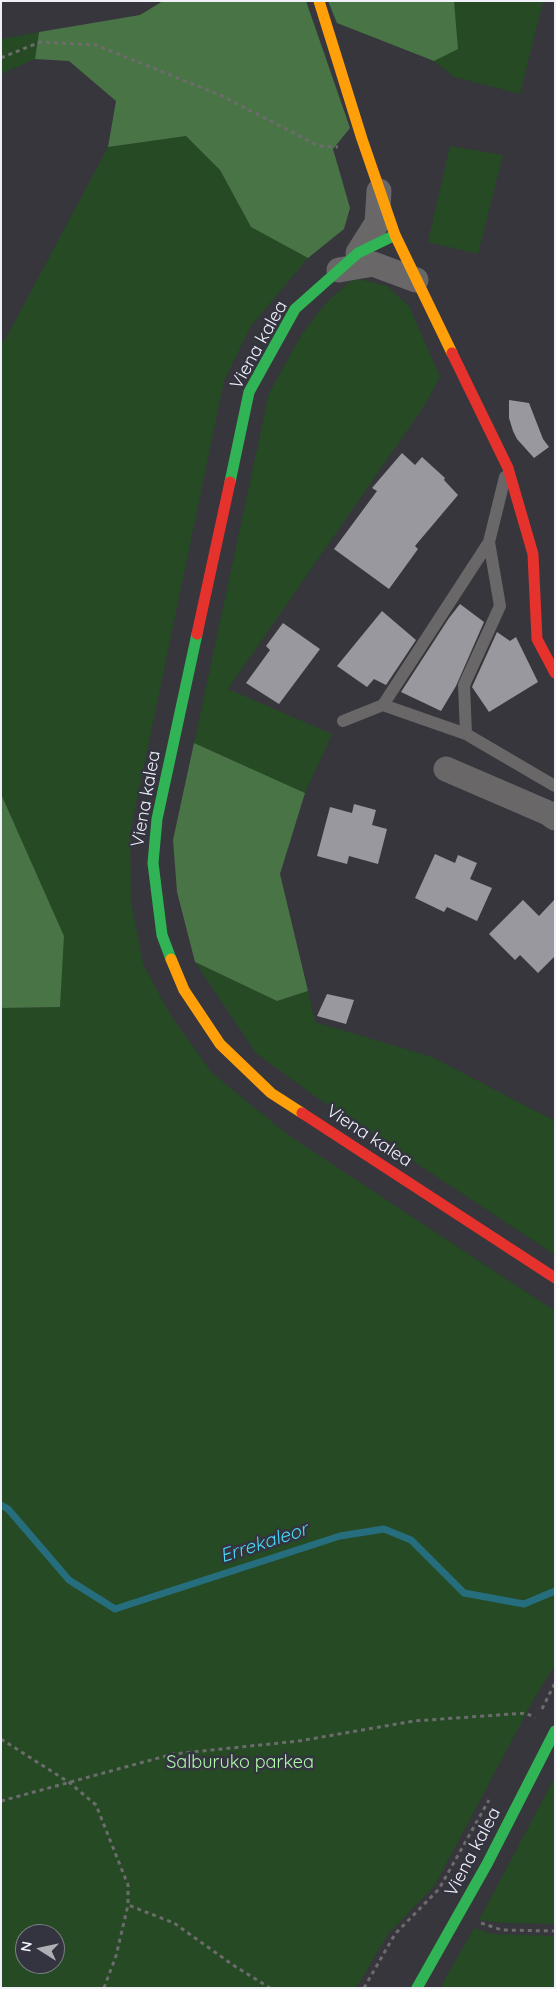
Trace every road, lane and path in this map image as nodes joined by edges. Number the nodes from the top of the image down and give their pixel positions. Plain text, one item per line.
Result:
1 (320, 1) edge
2 (1, 58) edge
3 (362, 140) junction
4 (379, 189) junction
5 (394, 235) junction
6 (358, 254) junction
7 (339, 270) junction
8 (416, 280) junction
9 (508, 468) junction
10 (489, 542) junction
11 (555, 673) edge
12 (383, 704) junction
13 (343, 722) dead end
14 (466, 734) junction
15 (446, 769) dead end
16 (553, 783) edge
17 (555, 818) edge
18 (555, 1278) edge
19 (555, 1683) edge
20 (532, 1716) junction
21 (528, 1725) dead end
22 (555, 1731) edge
23 (1, 1739) edge
24 (70, 1783) junction
25 (492, 1794) dead end
26 (1, 1801) edge
27 (128, 1905) junction
28 (476, 1921) dead end
29 (555, 1931) edge
30 (104, 1988) edge
31 (270, 1988) edge
32 (364, 1988) edge
33 (417, 1988) edge

1 - 3 street
2 - 3 path
3 - 4 street
4 - 5 street
4 - 6 street
5 - 6 street, Viena kalea
5 - 8 street
6 - 7 street, Viena kalea
7 - 8 street
7 - 18 street, Viena kalea
8 - 9 street
9 - 10 lane
9 - 11 street
10 - 12 lane
10 - 14 lane
12 - 13 lane
12 - 14 lane
14 - 16 lane
15 - 17 street
19 - 20 path
20 - 21 path
20 - 24 path
22 - 33 street, Viena kalea
23 - 24 path
24 - 26 path
24 - 27 path
25 - 32 path
27 - 30 path
27 - 31 path
28 - 29 path

